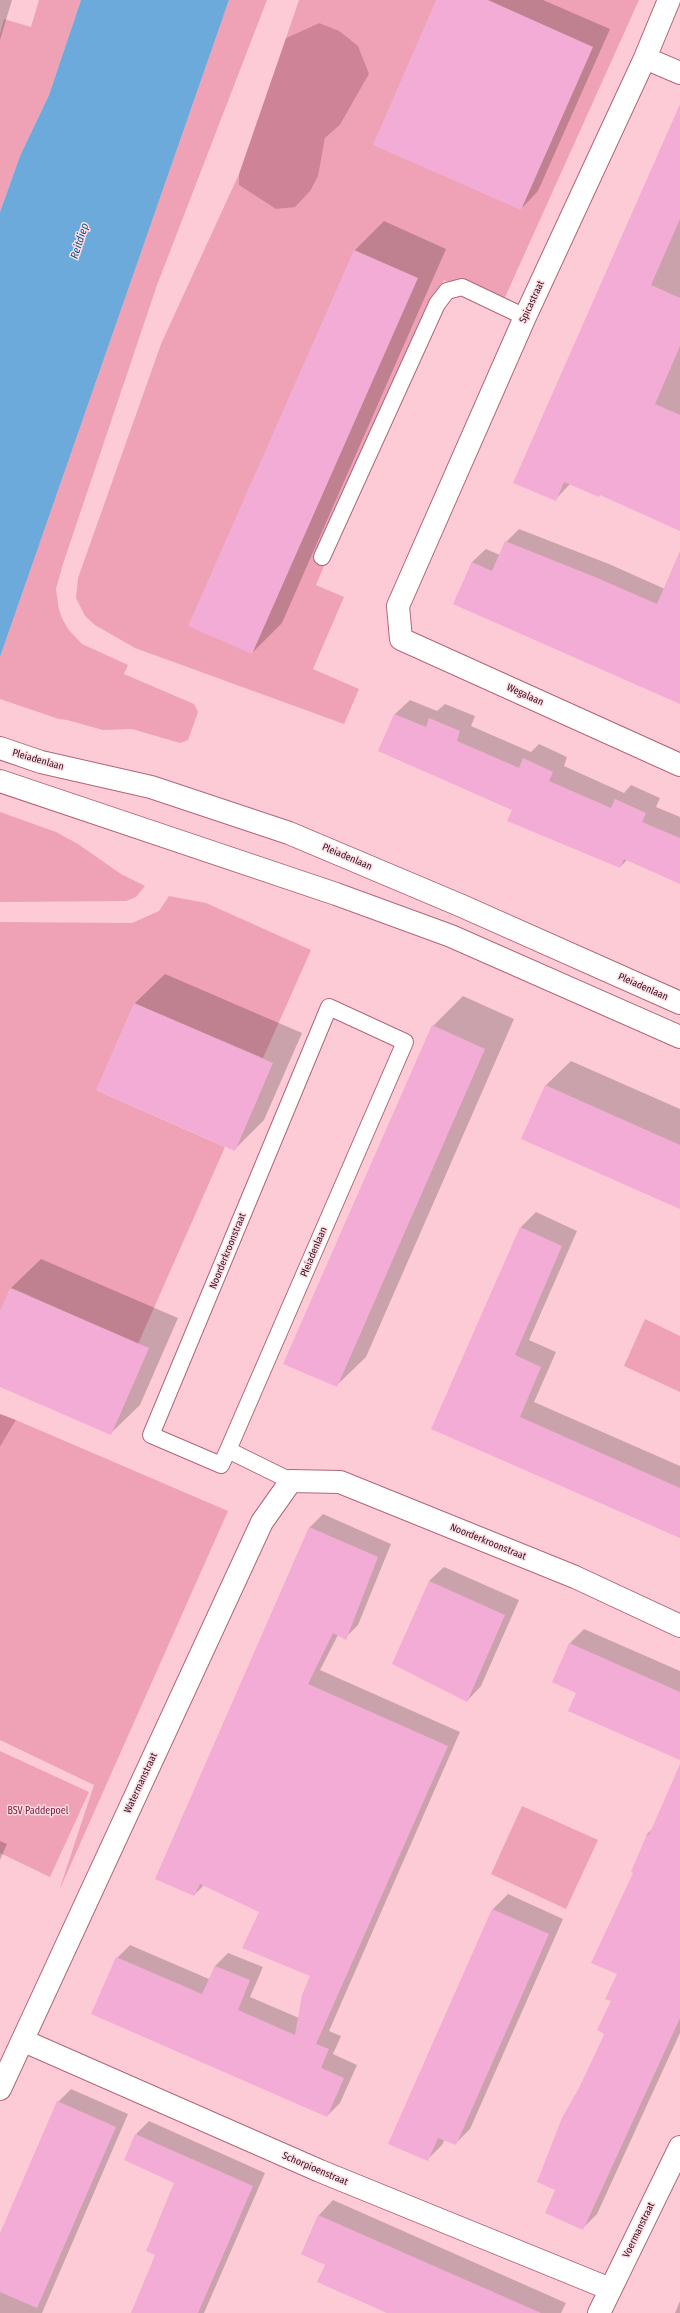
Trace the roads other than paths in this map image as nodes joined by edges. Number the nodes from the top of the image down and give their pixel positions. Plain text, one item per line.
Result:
1 (669, 0) edge
2 (645, 58) junction
3 (680, 73) edge
4 (525, 317) junction
5 (322, 557) dead end
6 (398, 606) joint
7 (0, 748) edge
8 (680, 766) edge
9 (0, 781) edge
10 (680, 1003) edge
11 (354, 1019) joint
12 (680, 1037) edge
13 (228, 1450) junction
14 (291, 1481) junction
15 (680, 1626) edge
16 (24, 2041) junction
17 (0, 2089) edge
18 (680, 2147) edge
19 (610, 2289) junction
20 (599, 2313) edge

1 - 2 street, Spicastraat
2 - 3 street
2 - 4 street, Spicastraat
4 - 5 lane
4 - 6 street, Spicastraat
6 - 8 street, Wegalaan
7 - 10 street, Pleiadenlaan
9 - 12 street
11 - 13 lane, Pleiadenlaan
11 - 13 lane, Noorderkroonstraat
13 - 14 lane
14 - 15 street, Noorderkroonstraat
14 - 16 street, Watermanstraat
16 - 17 street, Watermanstraat
16 - 19 street, Schorpioenstraat
18 - 19 street, Voermanstraat
19 - 20 street, Voermanstraat

